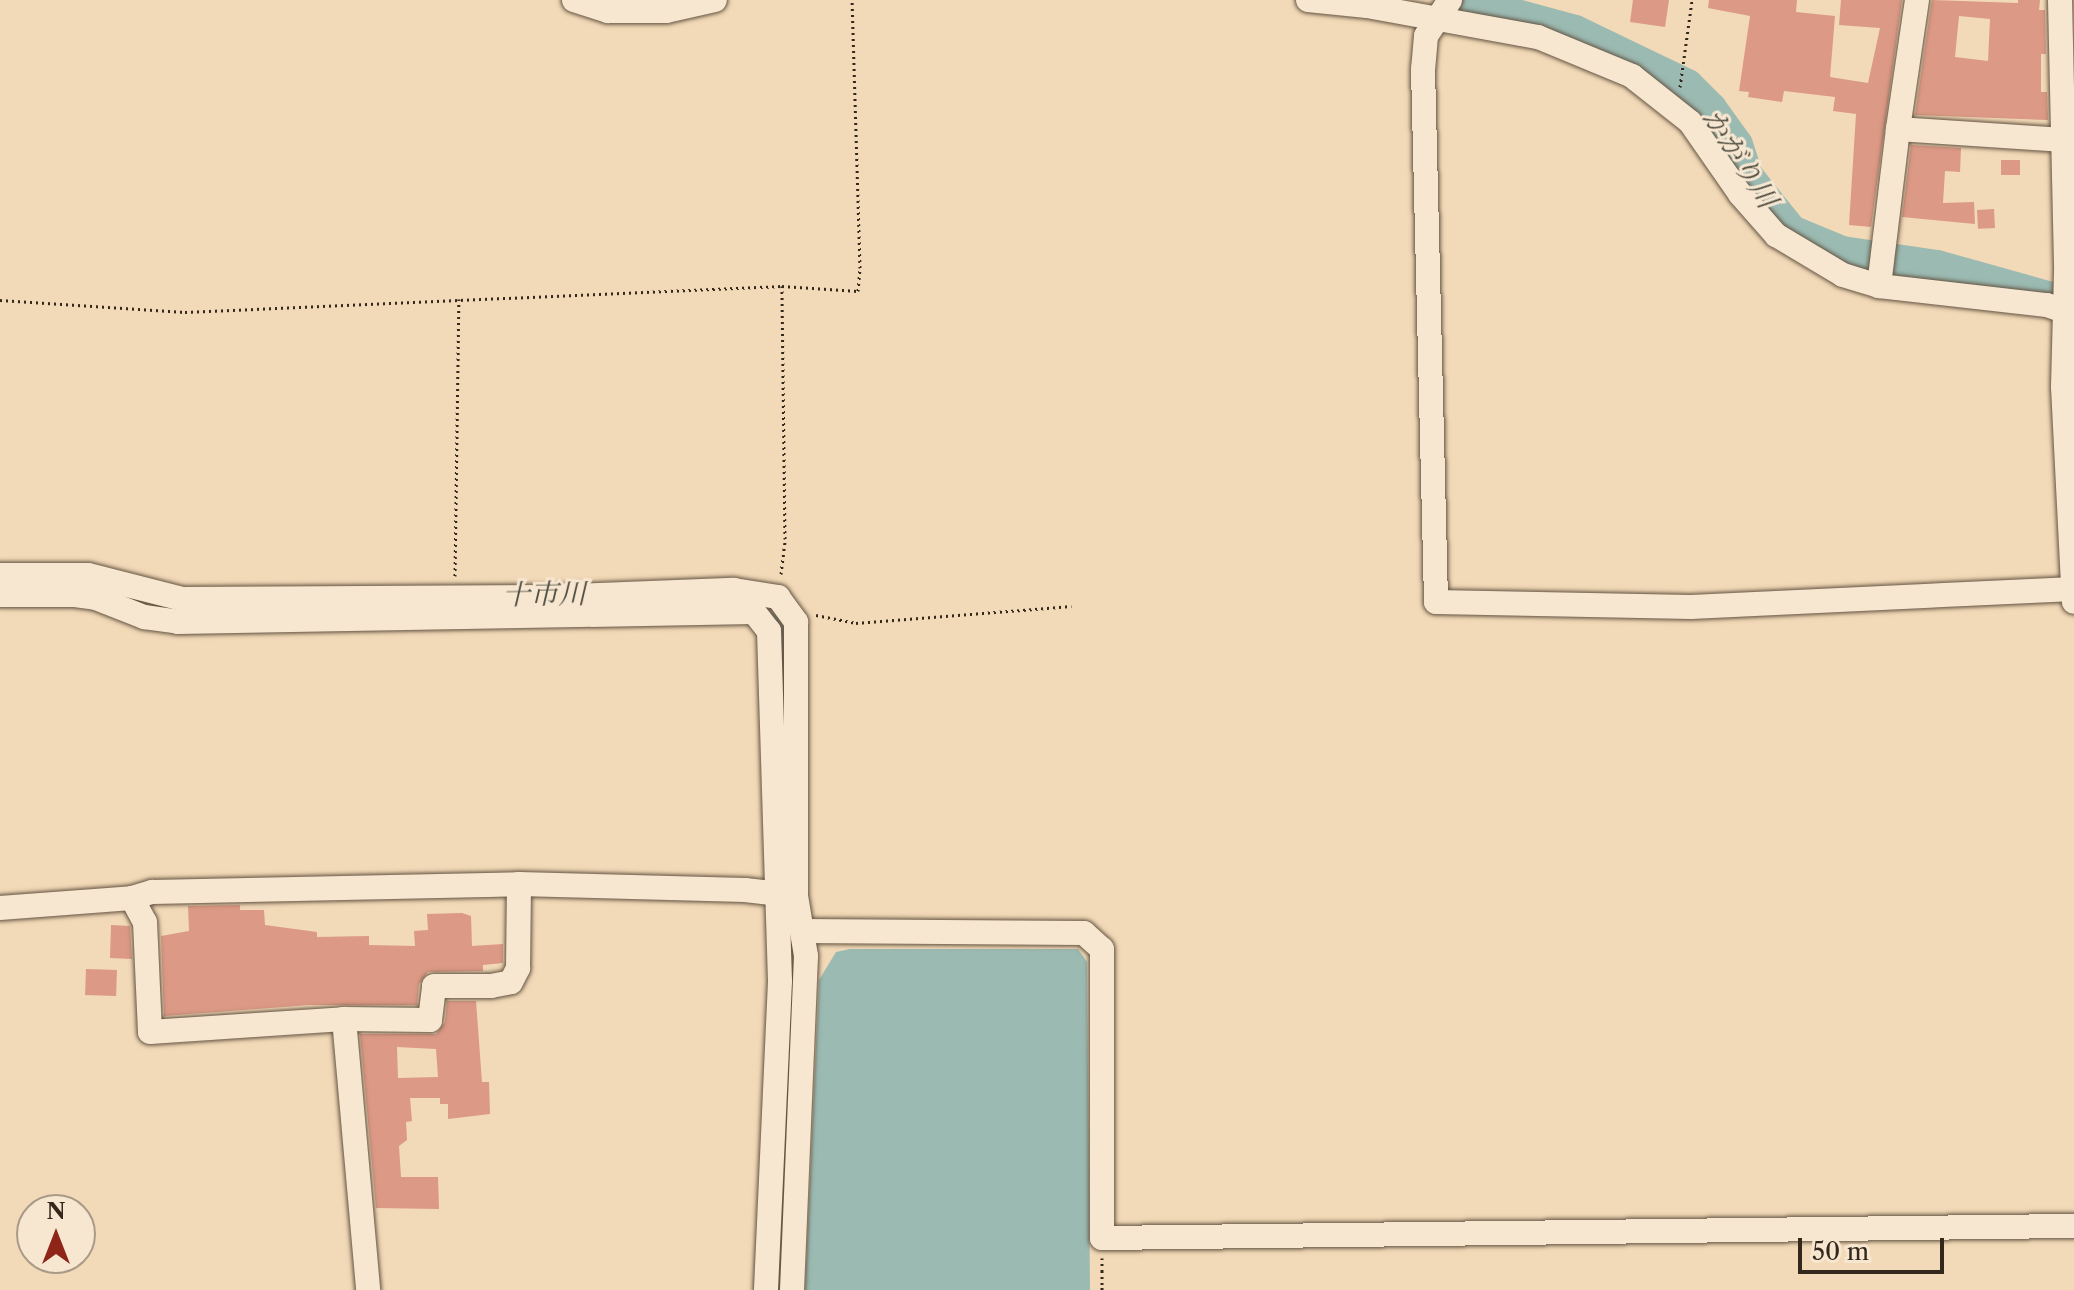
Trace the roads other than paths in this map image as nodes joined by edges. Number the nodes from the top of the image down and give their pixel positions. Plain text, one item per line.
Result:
1 (574, 0) edge
2 (715, 0) edge
3 (1308, 0) edge
4 (1450, 0) edge
5 (1917, 0) edge
6 (2060, 0) edge
7 (1435, 19) junction
8 (1898, 129) junction
9 (2064, 140) junction
10 (1879, 286) junction
11 (2066, 312) junction
12 (0, 575) edge
13 (2074, 589) edge
14 (0, 595) edge
15 (2074, 602) edge
16 (519, 884) junction
17 (785, 895) junction
18 (132, 898) junction
19 (0, 908) edge
20 (802, 931) junction
21 (344, 1019) junction
22 (2074, 1226) edge
23 (368, 1290) edge
24 (766, 1290) edge
25 (792, 1290) edge

1 - 2 street
3 - 7 street
4 - 7 street
5 - 8 street
6 - 9 street
7 - 10 street
7 - 13 street
8 - 9 street
8 - 10 street
9 - 11 street
10 - 11 street
11 - 13 street
12 - 17 street
13 - 15 street
14 - 17 street
16 - 17 street
16 - 18 street
16 - 21 street
17 - 20 street
17 - 24 street
18 - 19 street
18 - 21 street
20 - 22 street
20 - 25 street
21 - 23 street

